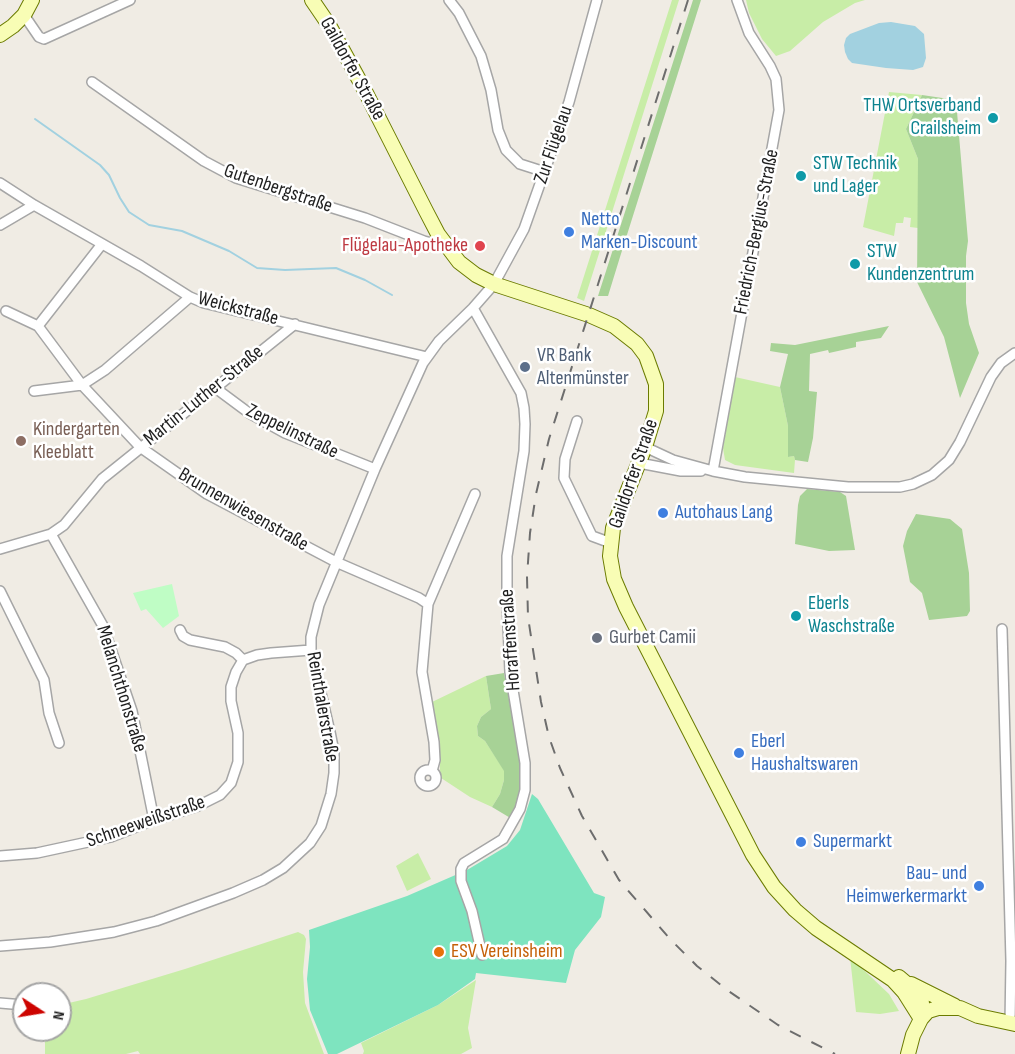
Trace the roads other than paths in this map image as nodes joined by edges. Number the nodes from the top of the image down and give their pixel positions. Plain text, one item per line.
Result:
1 (32, 0) edge
2 (130, 0) edge
3 (312, 0) edge
4 (449, 0) edge
5 (597, 0) edge
6 (737, 0) edge
7 (24, 15) junction
8 (0, 35) edge
9 (92, 82) dead end
10 (545, 172) junction
11 (0, 183) edge
12 (33, 205) junction
13 (0, 225) edge
14 (102, 244) junction
15 (448, 247) junction
16 (494, 284) junction
17 (190, 297) junction
18 (473, 308) junction
19 (6, 311) dead end
20 (295, 324) junction
21 (38, 326) junction
22 (1015, 353) edge
23 (427, 357) junction
24 (82, 385) junction
25 (214, 387) junction
26 (34, 391) dead end
27 (577, 421) dead end
28 (140, 447) junction
29 (645, 447) junction
30 (639, 463) junction
31 (375, 469) junction
32 (713, 471) junction
33 (475, 494) dead end
34 (51, 534) junction
35 (611, 543) junction
36 (0, 549) edge
37 (336, 562) junction
38 (0, 591) edge
39 (428, 604) junction
40 (1002, 629) dead end
41 (180, 630) dead end
42 (311, 650) junction
43 (243, 660) junction
44 (58, 743) dead end
45 (432, 771) dead end
46 (154, 820) junction
47 (0, 856) edge
48 (828, 936) junction
49 (0, 946) edge
50 (482, 955) dead end
51 (902, 979) junction
52 (960, 1008) junction
53 (978, 1016) junction
54 (921, 1019) junction
55 (1012, 1023) edge
56 (908, 1054) edge

1 - 7 main road
2 - 7 street
3 - 15 main road, Gaildorfer Straße
4 - 10 street
5 - 10 street, Zur Flügelau
6 - 32 street, Friedrich-Bergius-Straße
7 - 8 main road
9 - 15 street, Gutenbergstraße
10 - 16 street, Zur Flügelau
11 - 12 street, Weickstraße
12 - 13 street
12 - 14 street, Weickstraße
14 - 17 street, Weickstraße
14 - 21 street
15 - 16 main road, Gaildorfer Straße
16 - 18 street, Reinthalerstraße
16 - 29 main road, Gaildorfer Straße
17 - 20 street, Weickstraße
17 - 24 street
18 - 23 street, Reinthalerstraße
18 - 50 street, Horaffenstraße
19 - 21 street, Brunnenwiesenstraße
20 - 23 street, Weickstraße
20 - 25 street, Martin-Luther-Straße
21 - 24 street, Brunnenwiesenstraße
22 - 32 street
23 - 31 street, Reinthalerstraße
24 - 26 street
24 - 28 street, Brunnenwiesenstraße
25 - 28 street, Martin-Luther-Straße
25 - 31 street, Zeppelinstraße
27 - 35 street
28 - 34 street, Martin-Luther-Straße
28 - 37 street, Brunnenwiesenstraße
29 - 30 main road, Gaildorfer Straße
29 - 32 street
30 - 32 street
30 - 35 main road, Gaildorfer Straße
31 - 37 street, Reinthalerstraße
33 - 39 street
34 - 36 street, Martin-Luther-Straße
34 - 46 street, Melanchthonstraße
35 - 48 main road, Gaildorfer Straße
37 - 39 street, Brunnenwiesenstraße
37 - 42 street, Reinthalerstraße
38 - 44 street
39 - 45 street
40 - 55 street
41 - 43 street
42 - 43 street
42 - 49 street, Reinthalerstraße
43 - 46 street, Schneeweißstraße
46 - 47 street, Schneeweißstraße
48 - 51 main road, Gaildorfer Straße
48 - 54 main road, Gaildorfer Straße
51 - 52 main road, Gaildorfer Straße
51 - 54 main road, Gaildorfer Straße
52 - 53 main road, Gaildorfer Straße
52 - 54 main road
53 - 54 main road
53 - 55 main road
54 - 56 main road

